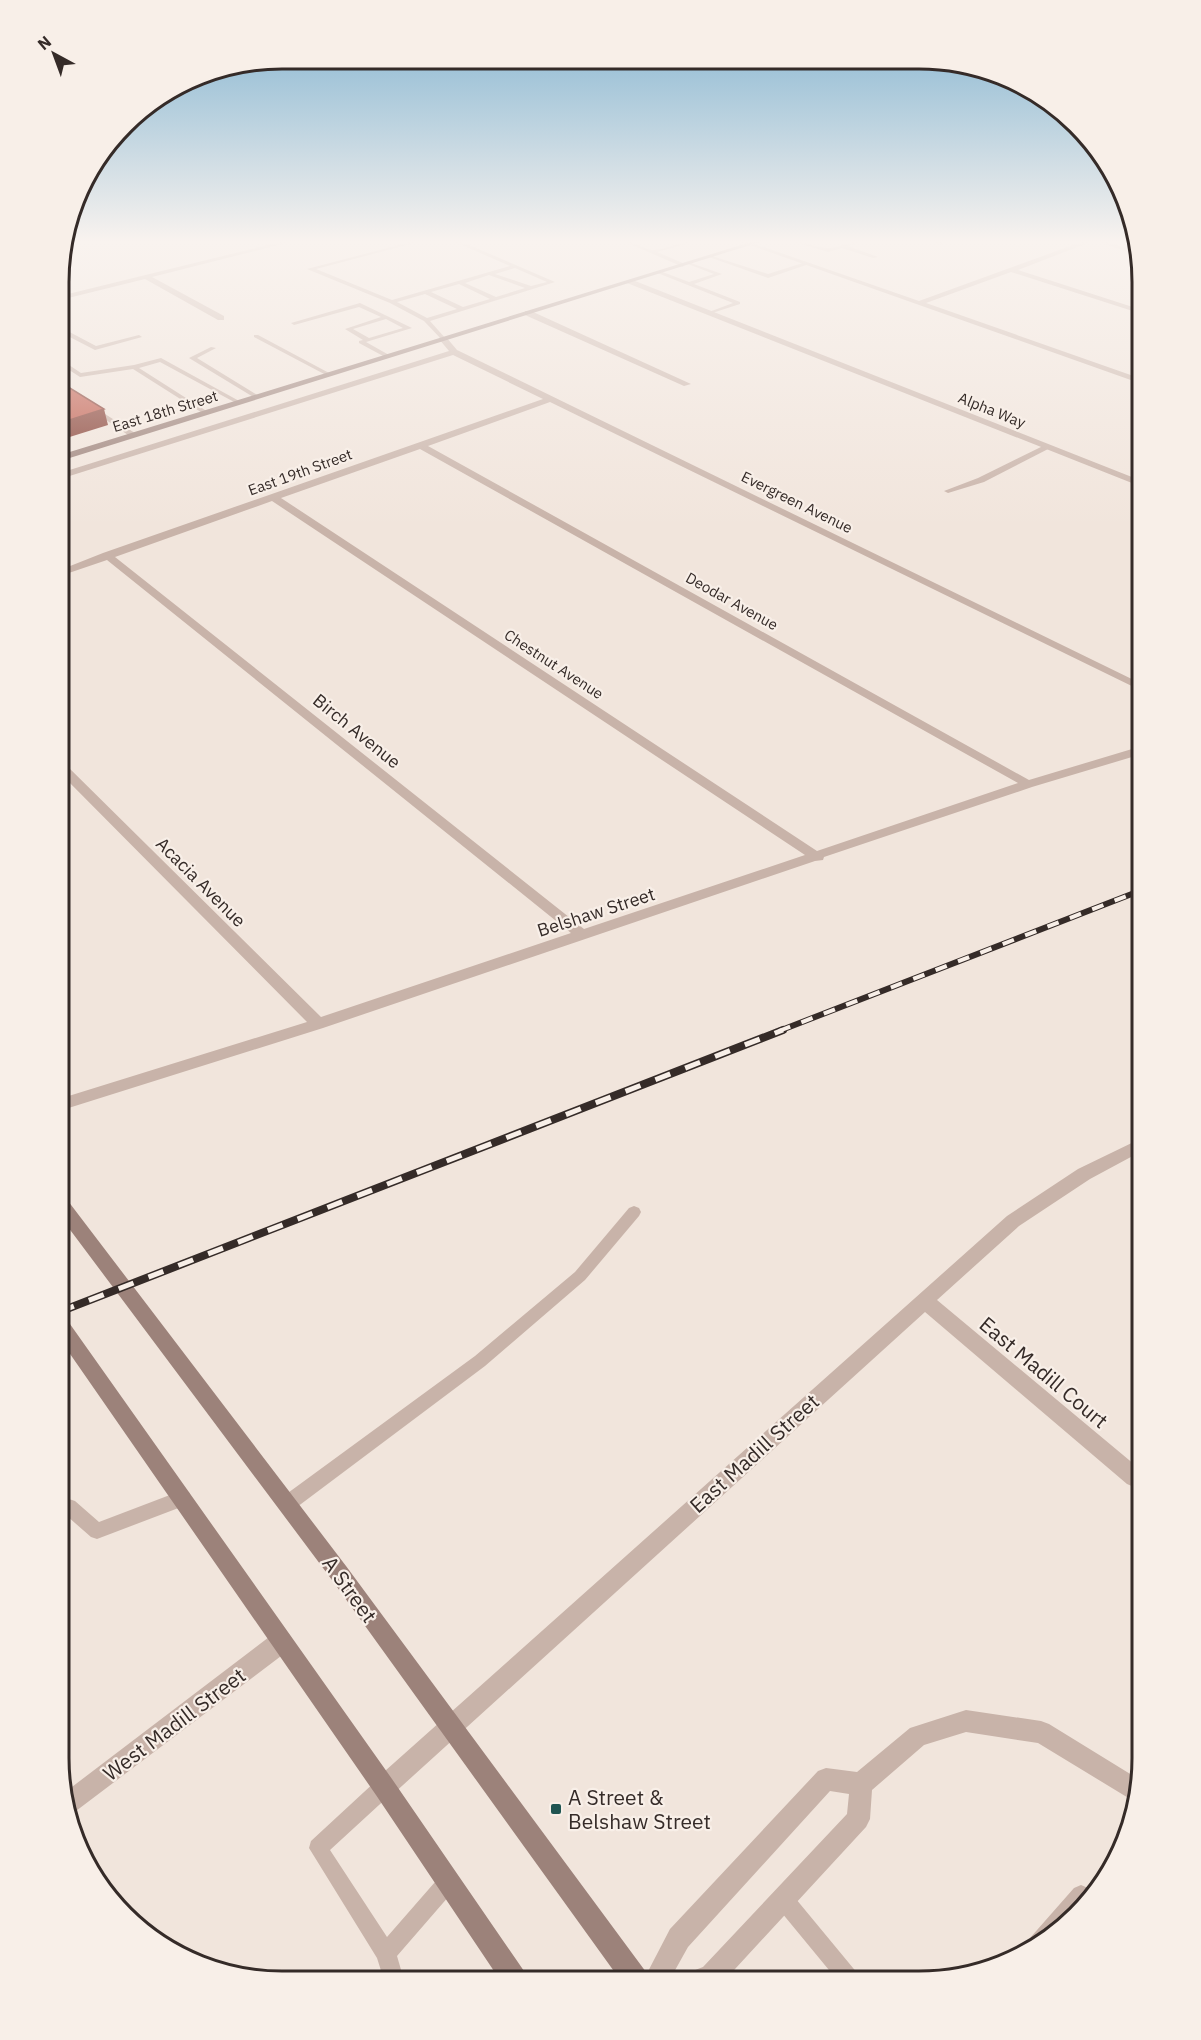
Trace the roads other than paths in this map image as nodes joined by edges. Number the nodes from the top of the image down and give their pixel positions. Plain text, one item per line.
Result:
1 (74, 336) edge
2 (256, 336) dead end
3 (361, 336) edge
4 (381, 336) edge
5 (440, 336) edge
6 (452, 336) edge
7 (580, 336) edge
8 (769, 336) edge
9 (1013, 336) edge
10 (139, 337) dead end
11 (443, 339) junction
12 (368, 340) junction
13 (213, 348) dead end
14 (454, 351) junction
15 (387, 356) junction
16 (69, 367) edge
17 (135, 367) junction
18 (328, 374) junction
19 (1132, 378) edge
20 (687, 384) dead end
21 (257, 397) junction
22 (551, 399) junction
23 (238, 402) junction
24 (88, 406) edge
25 (206, 413) junction
26 (134, 435) junction
27 (420, 445) junction
28 (1048, 447) junction
29 (69, 455) edge
30 (69, 473) edge
31 (1132, 480) edge
32 (948, 491) dead end
33 (273, 497) junction
34 (107, 555) junction
35 (69, 570) edge
36 (1132, 683) edge
37 (1132, 753) edge
38 (69, 775) edge
39 (1028, 784) junction
40 (818, 857) junction
41 (583, 935) junction
42 (318, 1024) junction
43 (69, 1102) edge
44 (1132, 1149) edge
45 (634, 1212) dead end
46 (69, 1215) edge
47 (924, 1300) junction
48 (69, 1337) edge
49 (1132, 1475) edge
50 (183, 1498) junction
51 (287, 1504) junction
52 (69, 1507) edge
53 (281, 1642) junction
54 (451, 1726) junction
55 (861, 1784) junction
56 (384, 1787) junction
57 (1130, 1787) edge
58 (73, 1801) edge
59 (449, 1881) junction
60 (1082, 1896) edge
61 (784, 1900) junction
62 (1064, 1915) edge
63 (386, 1953) junction
64 (391, 1971) edge
65 (508, 1971) edge
66 (629, 1971) edge
67 (661, 1971) edge
68 (717, 1971) edge
69 (843, 1971) edge

1 - 10 lane
2 - 18 lane
3 - 12 lane
4 - 12 lane
5 - 11 lane
6 - 11 main road, East 18th Street
7 - 20 street
8 - 28 street, Alpha Way
9 - 19 street
11 - 14 street, Evergreen Avenue
11 - 15 main road, East 18th Street
12 - 15 lane
13 - 21 lane
14 - 22 street, Evergreen Avenue
14 - 30 street
15 - 18 main road, East 18th Street
16 - 17 lane
17 - 23 lane
17 - 25 lane
18 - 21 main road, East 18th Street
21 - 23 main road, East 18th Street
22 - 27 street, East 19th Street
22 - 36 street, Evergreen Avenue
23 - 25 main road, East 18th Street
24 - 26 lane
25 - 26 main road, East 18th Street
26 - 29 main road, East 18th Street
27 - 33 street, East 19th Street
27 - 39 street, Deodar Avenue
28 - 31 street, Alpha Way
28 - 32 lane
33 - 34 street, East 19th Street
33 - 40 street, Chestnut Avenue
34 - 35 street, East 19th Street
34 - 41 street, Birch Avenue
37 - 39 street, Belshaw Street
38 - 42 street, Acacia Avenue
39 - 40 street, Belshaw Street
40 - 41 street, Belshaw Street
41 - 42 street, Belshaw Street
42 - 43 street, Belshaw Street
44 - 47 street, East Madill Street
45 - 51 lane
46 - 51 main road, A Street
47 - 49 street, East Madill Court
47 - 54 street, East Madill Street
48 - 50 main road
50 - 52 lane
50 - 53 main road
51 - 54 main road, A Street
53 - 56 main road
53 - 58 street, West Madill Street
54 - 56 street, East Madill Street
54 - 66 main road, A Street
55 - 57 street
55 - 61 street
55 - 67 street
56 - 59 main road
56 - 63 lane
59 - 63 lane
59 - 65 main road
60 - 62 lane
61 - 68 street
61 - 69 lane
63 - 64 lane

